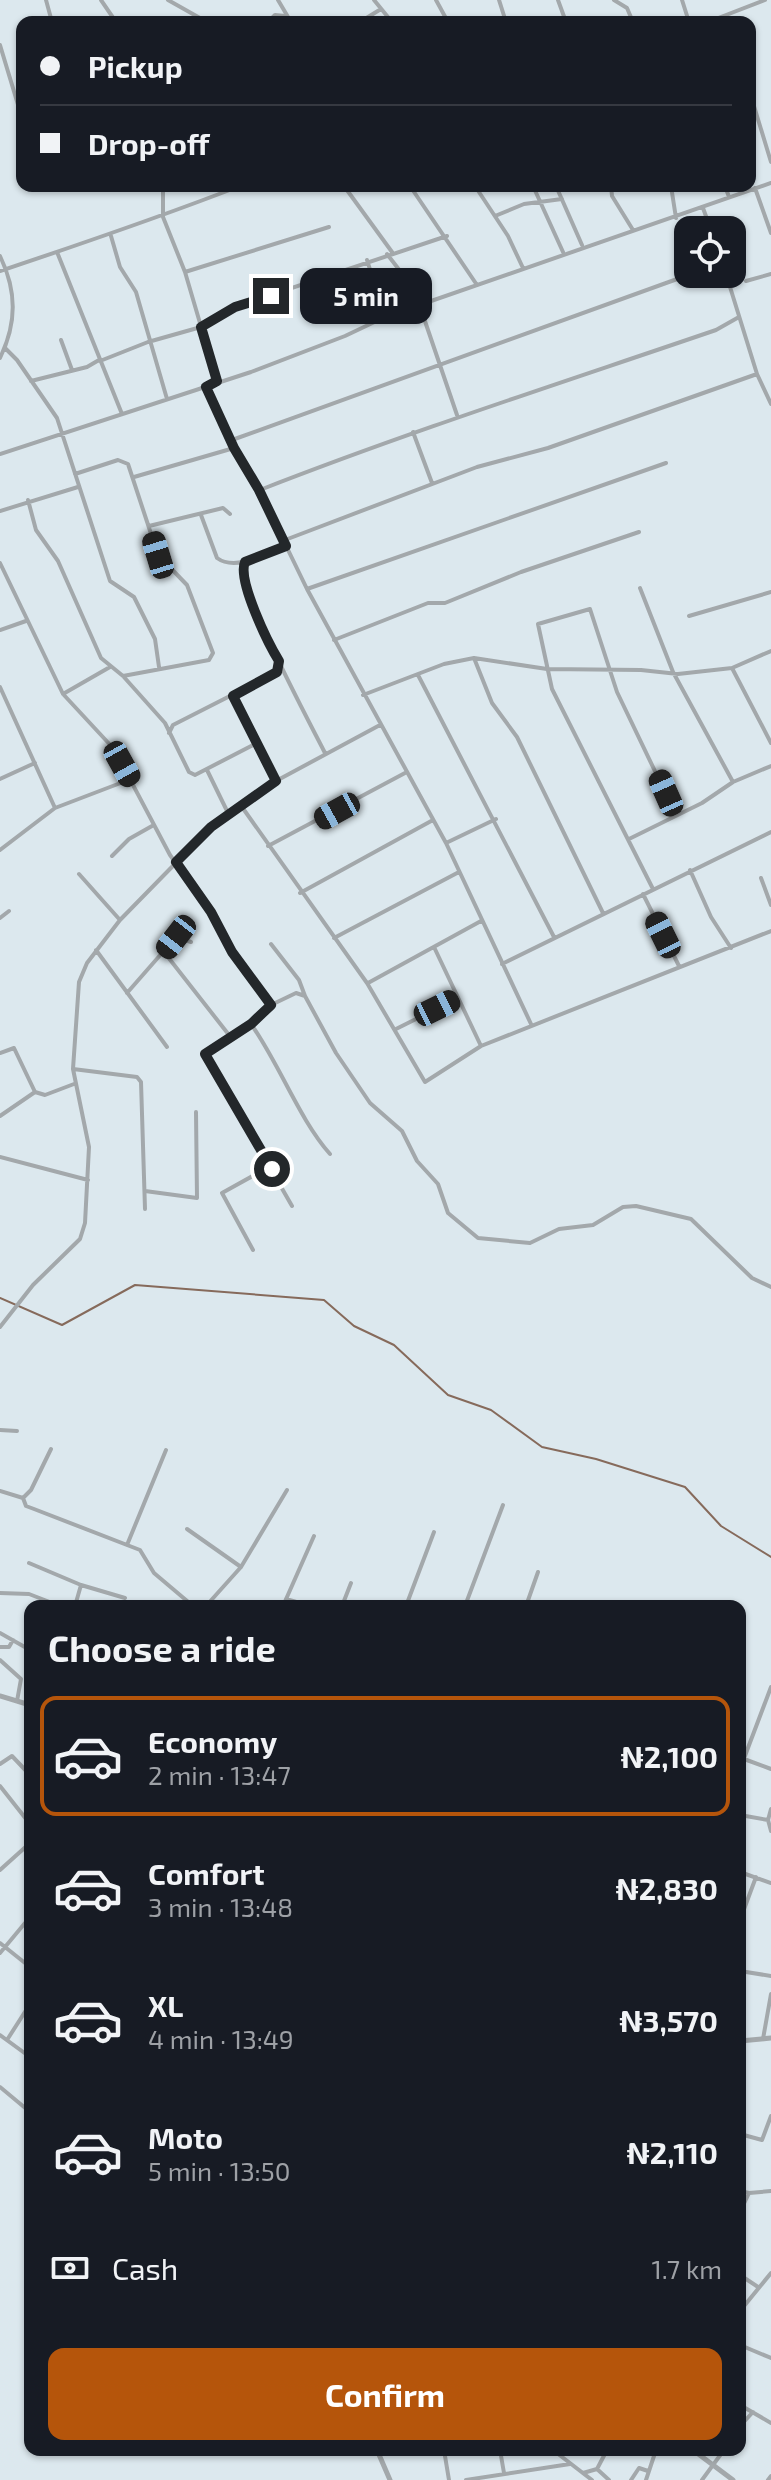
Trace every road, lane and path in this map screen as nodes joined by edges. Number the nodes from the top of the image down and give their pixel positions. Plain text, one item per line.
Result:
1 (168, 0) edge
2 (278, 0) edge
3 (374, 0) edge
4 (614, 0) edge
5 (741, 0) edge
6 (765, 0) edge
7 (282, 7) junction
8 (744, 8) junction
9 (381, 9) junction
10 (275, 15) joint
11 (196, 16) edge
12 (287, 16) joint
13 (370, 16) edge
14 (387, 16) edge
15 (630, 16) edge
16 (727, 16) edge
17 (0, 45) edge
18 (16, 98) edge
19 (756, 113) edge
20 (771, 162) edge
21 (756, 191) edge
22 (163, 192) edge
23 (225, 192) edge
24 (348, 192) edge
25 (414, 192) edge
26 (479, 192) edge
27 (536, 192) edge
28 (559, 192) edge
29 (612, 192) edge
30 (672, 192) edge
31 (727, 192) edge
32 (743, 192) edge
33 (729, 197) junction
34 (562, 199) junction
35 (543, 204) junction
36 (703, 208) junction
37 (495, 216) junction
38 (676, 216) edge
39 (681, 216) edge
40 (706, 216) edge
41 (163, 217) junction
42 (674, 219) edge
43 (329, 227) dead end
44 (633, 230) junction
45 (771, 233) edge
46 (111, 236) junction
47 (447, 236) junction
48 (582, 245) junction
49 (57, 252) junction
50 (563, 252) junction
51 (389, 253) junction
52 (0, 256) edge
53 (367, 260) junction
54 (523, 268) junction
55 (6, 269) junction
56 (0, 271) edge
57 (185, 272) junction
58 (771, 274) edge
59 (674, 280) edge
60 (746, 281) dead end
61 (477, 285) junction
62 (730, 288) edge
63 (421, 306) junction
64 (385, 317) junction
65 (739, 317) junction
66 (201, 327) junction
67 (61, 340) dead end
68 (148, 342) junction
69 (5, 348) junction
70 (0, 358) edge
71 (100, 360) junction
72 (441, 362) junction
73 (87, 367) junction
74 (103, 368) junction
75 (72, 370) junction
76 (757, 374) junction
77 (31, 381) junction
78 (217, 381) junction
79 (206, 387) junction
80 (167, 399) junction
81 (771, 402) edge
82 (122, 414) junction
83 (457, 415) junction
84 (413, 432) junction
85 (62, 434) junction
86 (232, 440) junction
87 (234, 448) junction
88 (0, 454) edge
89 (666, 463) dead end
90 (75, 474) junction
91 (134, 477) junction
92 (432, 483) junction
93 (78, 486) junction
94 (259, 490) junction
95 (28, 500) junction
96 (0, 511) edge
97 (230, 514) dead end
98 (201, 515) junction
99 (149, 526) junction
100 (639, 532) dead end
101 (285, 543) junction
102 (245, 562) junction
103 (0, 563) edge
104 (640, 588) dead end
105 (307, 589) junction
106 (771, 592) edge
107 (689, 616) dead end
108 (26, 621) junction
109 (0, 630) edge
110 (334, 640) junction
111 (771, 651) edge
112 (474, 658) junction
113 (279, 661) junction
114 (110, 667) junction
115 (159, 667) junction
116 (732, 668) junction
117 (547, 669) junction
118 (609, 669) junction
119 (277, 672) junction
120 (286, 672) junction
121 (673, 672) junction
122 (418, 675) junction
123 (123, 676) junction
124 (0, 687) edge
125 (63, 694) junction
126 (363, 695) junction
127 (233, 696) junction
128 (165, 723) junction
129 (173, 725) junction
130 (380, 725) junction
131 (169, 733) junction
132 (257, 743) junction
133 (771, 743) edge
134 (325, 753) junction
135 (35, 763) junction
136 (771, 766) edge
137 (207, 770) junction
138 (405, 773) junction
139 (0, 779) edge
140 (131, 779) junction
141 (276, 781) junction
142 (733, 782) junction
143 (242, 807) junction
144 (55, 808) junction
145 (229, 815) junction
146 (676, 815) junction
147 (496, 819) junction
148 (433, 820) junction
149 (152, 826) junction
150 (771, 832) edge
151 (629, 839) junction
152 (446, 843) junction
153 (268, 846) junction
154 (0, 850) edge
155 (112, 856) dead end
156 (173, 864) junction
157 (690, 870) junction
158 (459, 872) junction
159 (79, 874) dead end
160 (761, 878) dead end
161 (653, 889) junction
162 (768, 892) edge
163 (300, 893) junction
164 (643, 894) junction
165 (771, 905) edge
166 (9, 911) dead end
167 (603, 913) junction
168 (0, 918) edge
169 (120, 920) junction
170 (481, 921) junction
171 (771, 931) edge
172 (554, 937) junction
173 (334, 938) junction
174 (191, 942) dead end
175 (271, 944) dead end
176 (434, 947) junction
177 (731, 948) junction
178 (96, 950) junction
179 (164, 952) junction
180 (502, 964) junction
181 (677, 966) junction
182 (367, 983) junction
183 (127, 993) junction
184 (305, 996) junction
185 (458, 998) junction
186 (271, 1005) junction
187 (251, 1024) junction
188 (531, 1024) junction
189 (396, 1029) junction
190 (229, 1036) junction
191 (481, 1046) junction
192 (167, 1047) dead end
193 (0, 1053) edge
194 (73, 1069) junction
195 (74, 1084) junction
196 (35, 1092) junction
197 (196, 1112) dead end
198 (0, 1116) edge
199 (330, 1154) dead end
200 (0, 1157) edge
201 (272, 1169) junction
202 (88, 1180) junction
203 (145, 1191) junction
204 (292, 1206) dead end
205 (145, 1209) dead end
206 (253, 1250) dead end
207 (771, 1287) edge
208 (0, 1327) edge
209 (0, 1430) edge
210 (17, 1431) dead end
211 (51, 1449) dead end
212 (166, 1450) dead end
213 (287, 1490) dead end
214 (0, 1491) edge
215 (23, 1498) junction
216 (503, 1505) dead end
217 (187, 1529) dead end
218 (434, 1532) dead end
219 (314, 1536) dead end
220 (127, 1545) junction
221 (29, 1563) dead end
222 (241, 1567) junction
223 (538, 1572) dead end
224 (351, 1583) dead end
225 (81, 1585) junction
226 (0, 1593) edge
227 (125, 1598) dead end
228 (286, 1599) joint
229 (44, 1600) edge
230 (77, 1600) edge
231 (185, 1600) edge
232 (211, 1600) edge
233 (289, 1600) edge
234 (344, 1600) edge
235 (408, 1600) edge
236 (467, 1600) edge
237 (528, 1600) edge
238 (0, 1633) edge
239 (14, 1639) junction
240 (24, 1646) edge
241 (0, 1647) edge
242 (0, 1660) edge
243 (771, 1687) edge
244 (0, 1696) edge
245 (764, 1699) junction
246 (17, 1701) junction
247 (771, 1701) edge
248 (24, 1703) edge
249 (746, 1753) edge
250 (746, 1760) edge
251 (0, 1764) edge
252 (24, 1769) edge
253 (771, 1769) edge
254 (1, 1790) edge
255 (771, 1809) edge
256 (746, 1816) edge
257 (24, 1817) edge
258 (768, 1820) junction
259 (771, 1831) edge
260 (24, 1848) edge
261 (0, 1870) edge
262 (746, 1874) edge
263 (756, 1877) junction
264 (771, 1883) edge
265 (746, 1904) edge
266 (24, 1923) edge
267 (2, 1945) edge
268 (0, 1953) edge
269 (24, 1962) edge
270 (746, 1972) edge
271 (771, 1976) edge
272 (771, 1994) edge
273 (24, 2013) edge
274 (0, 2035) edge
275 (771, 2038) edge
276 (763, 2039) junction
277 (7, 2040) junction
278 (746, 2040) edge
279 (24, 2053) edge
280 (0, 2087) edge
281 (24, 2107) edge
282 (771, 2116) edge
283 (746, 2136) edge
284 (771, 2191) edge
285 (746, 2192) edge
286 (749, 2193) junction
287 (746, 2199) edge
288 (771, 2273) edge
289 (746, 2279) edge
290 (759, 2287) junction
291 (746, 2303) edge
292 (746, 2348) edge
293 (771, 2358) edge
294 (746, 2408) edge
295 (753, 2412) junction
296 (746, 2420) edge
297 (771, 2423) edge
298 (380, 2456) edge
299 (445, 2456) edge
300 (501, 2456) edge
301 (560, 2456) edge
302 (604, 2456) edge
303 (654, 2456) edge
304 (701, 2456) edge
305 (719, 2456) edge
306 (570, 2464) junction
307 (712, 2464) junction
308 (597, 2469) junction
309 (648, 2471) junction
310 (504, 2473) junction
311 (583, 2473) junction
312 (390, 2480) edge
313 (449, 2480) edge
314 (466, 2480) edge
315 (592, 2480) edge
316 (609, 2480) edge
317 (631, 2480) edge
318 (646, 2480) edge
319 (702, 2480) edge
320 (733, 2480) edge

1 - 11 street
2 - 7 street
3 - 9 street
4 - 15 street
5 - 8 street
6 - 8 street
7 - 10 street
7 - 12 street
8 - 16 street
9 - 13 street
9 - 14 street
10 - 12 street
17 - 18 street
19 - 20 street
21 - 45 street
22 - 41 street
23 - 41 street
24 - 51 street
25 - 47 street
26 - 37 street
27 - 35 street
28 - 34 street
29 - 44 street
30 - 38 street
31 - 33 street
32 - 33 street
33 - 36 street
34 - 35 street
34 - 48 street
35 - 37 street
35 - 50 street
36 - 39 street
36 - 40 street
37 - 54 street
41 - 46 street
41 - 57 street
42 - 44 street
43 - 57 street
44 - 48 street
46 - 49 street
46 - 68 street
47 - 51 street
47 - 61 street
48 - 50 street
49 - 55 street
49 - 71 street
50 - 54 street
51 - 53 street
51 - 63 street
52 - 55 street
53 - 64 street
53 - 66 street
54 - 61 street
55 - 56 street
55 - 69 street
57 - 66 street
58 - 60 street
59 - 72 street
61 - 63 street
62 - 65 street
63 - 64 street
63 - 72 street
64 - 78 street
65 - 76 street
65 - 83 street
66 - 68 street
66 - 78 street
67 - 75 street
68 - 71 street
68 - 80 street
69 - 70 street
69 - 77 street
71 - 73 street
71 - 74 street
72 - 83 street
72 - 86 street
73 - 74 street
73 - 75 street
74 - 82 street
75 - 77 street
76 - 81 street
76 - 92 street
77 - 85 street
78 - 79 street
79 - 80 street
79 - 86 street
80 - 82 street
82 - 85 street
83 - 84 street
84 - 92 street
84 - 94 street
85 - 88 street
85 - 90 street
86 - 87 street
87 - 91 street
87 - 94 street
89 - 105 street
90 - 91 street
90 - 93 street
91 - 99 street
92 - 101 street
93 - 95 street
93 - 115 street
94 - 101 street
95 - 96 street
95 - 114 street
97 - 98 street
98 - 99 street
98 - 102 street
99 - 115 street
100 - 110 street
101 - 102 street
101 - 105 street
102 - 113 street
103 - 108 street
104 - 121 street
105 - 110 street
106 - 107 street
108 - 109 street
108 - 125 street
110 - 126 street
111 - 116 street
112 - 117 street
112 - 122 street
112 - 167 street
113 - 119 street
113 - 120 street
114 - 123 street
114 - 125 street
115 - 123 street
116 - 121 street
116 - 133 street
117 - 118 street
117 - 118 street
117 - 151 street
118 - 121 street
118 - 146 street
119 - 120 street
119 - 127 street
120 - 134 street
121 - 142 street
122 - 126 street
122 - 147 street
123 - 128 street
124 - 135 street
125 - 140 street
126 - 130 street
127 - 129 street
127 - 132 street
128 - 129 street
128 - 131 street
129 - 131 street
130 - 134 street
130 - 138 street
131 - 137 street
132 - 137 street
132 - 141 street
134 - 141 street
135 - 139 street
135 - 144 street
136 - 142 street
137 - 145 street
138 - 148 street
138 - 153 street
140 - 144 street
140 - 149 street
141 - 143 street
142 - 146 street
143 - 145 street
143 - 153 street
144 - 154 street
145 - 156 street
146 - 151 street
147 - 152 street
147 - 172 street
148 - 152 street
148 - 163 street
149 - 155 street
149 - 156 street
150 - 157 street
151 - 161 street
152 - 158 street
153 - 163 street
156 - 169 street
156 - 186 street
157 - 161 street
157 - 177 street
158 - 170 street
158 - 173 street
159 - 169 street
160 - 162 street
161 - 164 street
162 - 165 street
163 - 173 street
164 - 167 street
164 - 181 street
166 - 168 street
167 - 172 street
169 - 178 street
170 - 176 street
170 - 180 street
171 - 177 street
172 - 180 street
173 - 182 street
174 - 179 street
175 - 184 street
176 - 182 street
176 - 185 street
177 - 181 street
178 - 183 street
178 - 194 street
179 - 183 street
179 - 190 street
180 - 188 street
181 - 188 street
182 - 189 street
183 - 192 street
184 - 186 street
184 - 207 street
185 - 189 street
185 - 191 street
186 - 187 street
187 - 190 street
187 - 199 street
188 - 191 street
189 - 191 street
190 - 201 street
193 - 196 street
194 - 195 street
194 - 203 street
195 - 196 street
195 - 202 street
196 - 198 street
197 - 203 street
200 - 202 street
201 - 204 street
201 - 206 street
202 - 208 street
203 - 205 street
209 - 210 street
211 - 215 street
212 - 220 street
213 - 222 street
214 - 215 street
215 - 220 street
216 - 236 street
217 - 222 street
218 - 235 street
219 - 228 street
220 - 231 street
221 - 225 street
222 - 232 street
223 - 237 street
224 - 234 street
225 - 227 street
225 - 230 street
226 - 229 street
228 - 233 street
238 - 239 street
239 - 240 street
239 - 241 street
242 - 246 street
243 - 245 street
244 - 246 street
245 - 247 street
245 - 249 street
246 - 248 street
250 - 253 street
251 - 252 street
254 - 257 street
255 - 258 street
256 - 258 street
258 - 259 street
260 - 261 street
262 - 263 street
263 - 264 street
263 - 265 street
266 - 267 street
267 - 268 street
267 - 269 street
270 - 271 street
272 - 276 street
273 - 277 street
274 - 277 street
275 - 276 street
276 - 278 street
277 - 279 street
280 - 281 street
282 - 283 street
284 - 286 street
285 - 286 street
286 - 287 street
288 - 290 street
289 - 290 street
290 - 291 street
292 - 293 street
294 - 295 street
295 - 296 street
295 - 297 street
298 - 312 street
299 - 313 street
300 - 310 street
301 - 306 street
302 - 308 street
303 - 309 street
304 - 307 street
305 - 307 street
306 - 310 street
306 - 311 street
307 - 319 street
307 - 320 street
308 - 311 street
308 - 316 street
309 - 317 street
309 - 318 street
310 - 314 street
311 - 315 street

